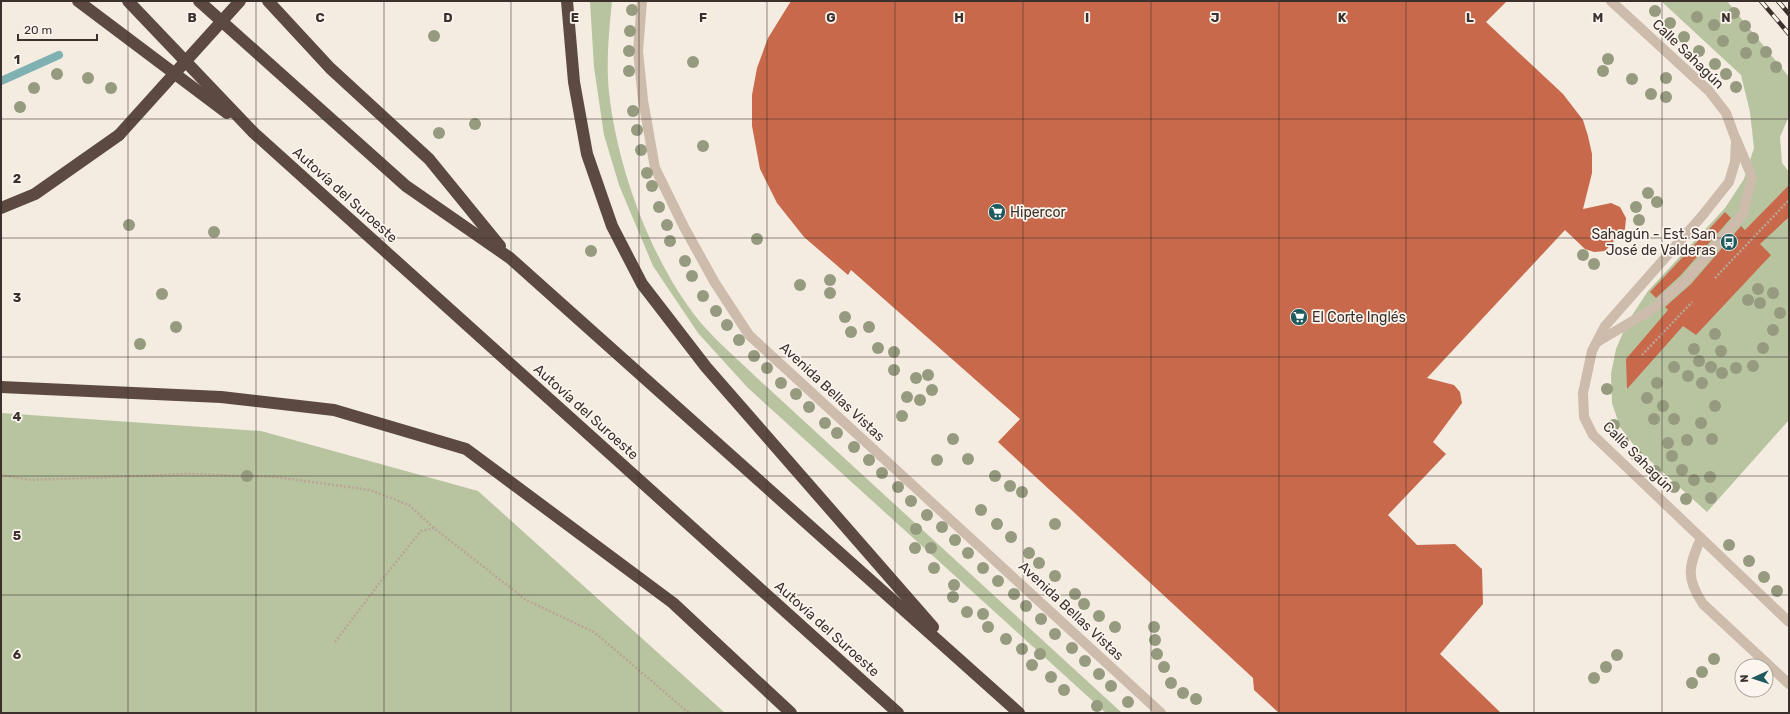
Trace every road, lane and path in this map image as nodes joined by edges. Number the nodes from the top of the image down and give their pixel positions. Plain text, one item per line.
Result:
1 (128, 1) edge
2 (199, 1) edge
3 (240, 1) edge
4 (268, 1) edge
5 (567, 1) edge
6 (642, 1) edge
7 (1611, 1) edge
8 (79, 2) edge
9 (254, 133) junction
10 (1734, 135) junction
11 (1, 208) edge
12 (510, 258) junction
13 (1597, 342) junction
14 (1, 387) edge
15 (1, 475) edge
16 (434, 528) junction
17 (1701, 538) junction
18 (1789, 622) edge
19 (335, 642) dead end
20 (968, 667) junction
21 (1789, 684) edge
22 (689, 713) edge
23 (791, 713) edge
24 (898, 713) edge
25 (1019, 713) edge
26 (1161, 713) edge

1 - 9 highway, Autovía del Suroeste
2 - 12 highway
3 - 11 highway, bridge
4 - 12 highway
5 - 20 highway
6 - 26 street, Avenida Bellas Vistas
7 - 10 street, Calle Sahagún
8 - 9 highway, Autovía del Suroeste
9 - 24 highway, Autovía del Suroeste
10 - 13 street, Calle Sahagún
10 - 13 street
12 - 20 highway
13 - 17 street, Calle Sahagún
14 - 23 highway
15 - 16 path
16 - 19 path
16 - 22 path
17 - 18 street, Calle Sahagún
17 - 21 street
20 - 25 highway

